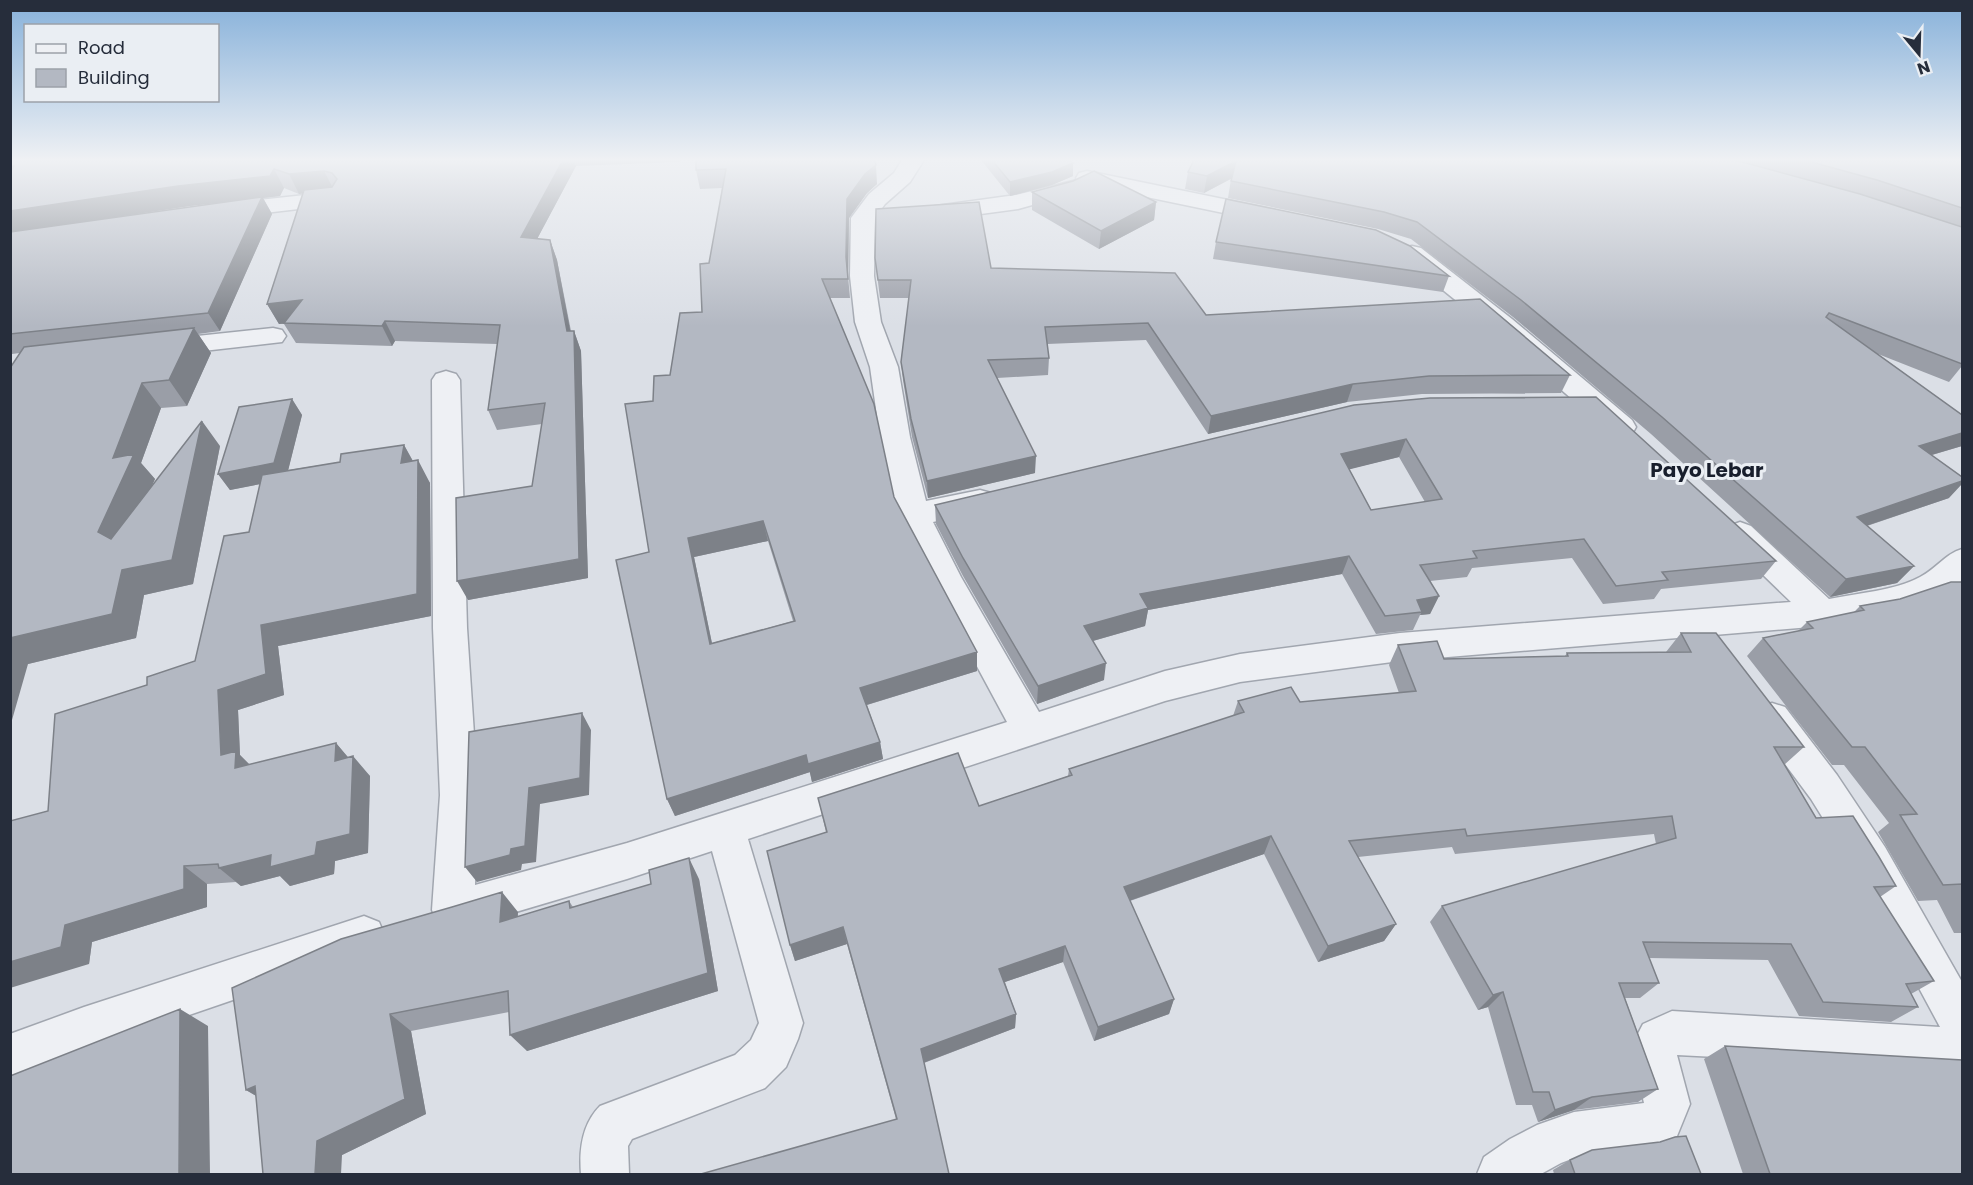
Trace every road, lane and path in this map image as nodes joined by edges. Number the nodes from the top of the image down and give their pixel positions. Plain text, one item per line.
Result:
1 (865, 215) edge
2 (903, 215) edge
3 (1267, 215) edge
4 (863, 218) junction
5 (1285, 219) edge
6 (1394, 244) edge
7 (273, 336) dead end
8 (132, 351) edge
9 (446, 380) dead end
10 (1594, 403) junction
11 (1560, 404) edge
12 (1640, 443) edge
13 (1009, 494) edge
14 (1718, 514) edge
15 (914, 515) junction
16 (1962, 561) edge
17 (1823, 613) junction
18 (1755, 696) edge
19 (1030, 729) junction
20 (725, 829) junction
21 (437, 915) junction
22 (1962, 1024) edge
23 (1962, 1051) edge
24 (10, 1058) edge
25 (604, 1174) edge
26 (1501, 1174) edge

1 - 4 street
2 - 4 street
3 - 5 street
4 - 15 street
6 - 10 street
7 - 8 street
9 - 21 street
10 - 11 street
10 - 12 street
13 - 15 street
14 - 17 street
15 - 19 street
16 - 17 street
17 - 19 street
18 - 22 street
19 - 20 street
20 - 21 street
20 - 25 street
21 - 24 street
23 - 26 street

